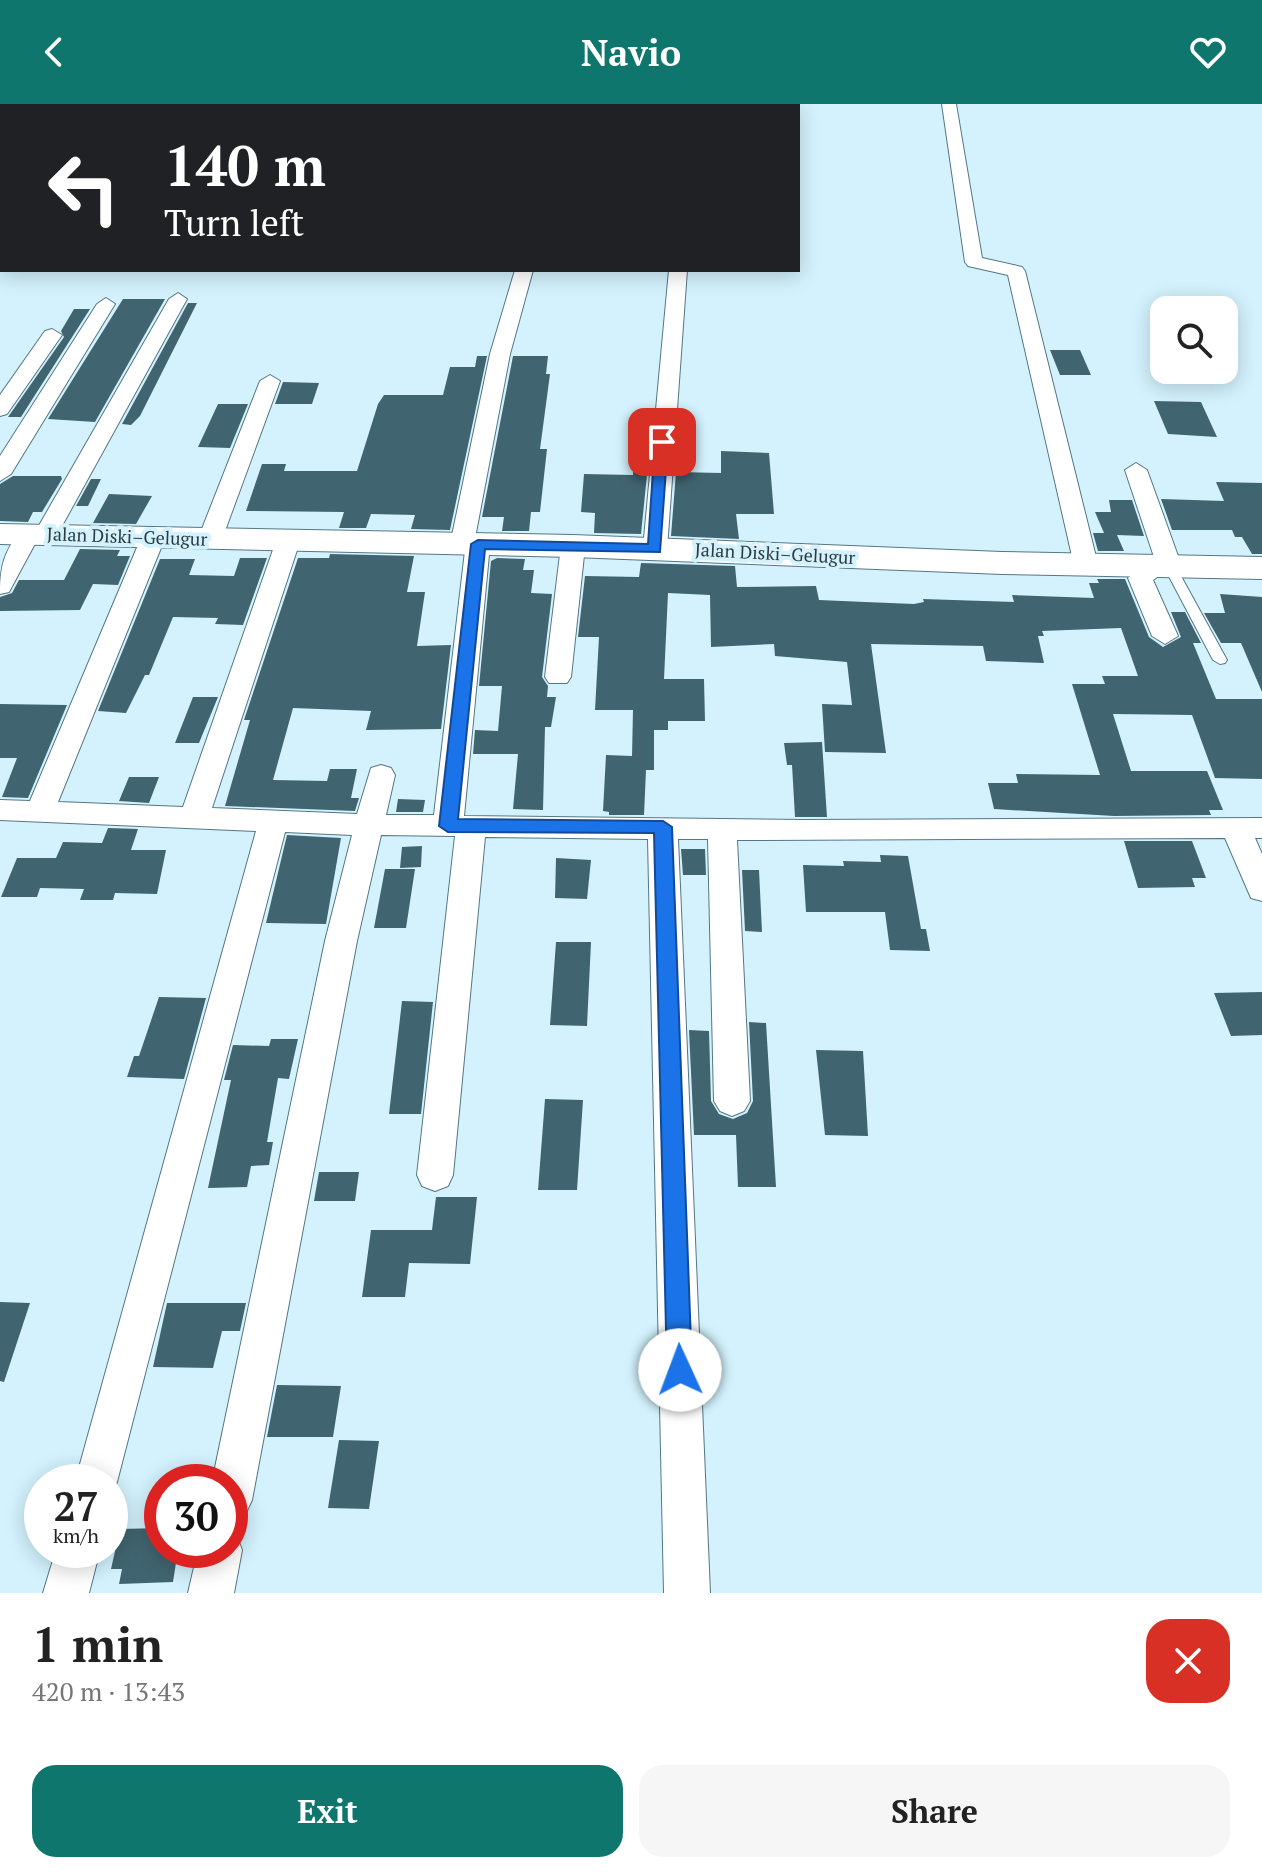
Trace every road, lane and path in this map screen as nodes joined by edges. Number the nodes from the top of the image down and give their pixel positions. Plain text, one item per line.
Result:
1 (949, 104) edge
2 (523, 272) edge
3 (678, 272) edge
4 (178, 299) dead end
5 (106, 304) dead end
6 (52, 335) dead end
7 (270, 381) dead end
8 (0, 410) edge
9 (1136, 470) dead end
10 (0, 474) edge
11 (24, 534) edge
12 (153, 538) junction
13 (210, 539) junction
14 (288, 541) junction
15 (470, 544) junction
16 (573, 546) junction
17 (655, 549) junction
18 (1086, 565) junction
19 (1163, 567) junction
20 (1262, 568) edge
21 (0, 587) edge
22 (1165, 636) dead end
23 (1220, 660) dead end
24 (558, 677) dead end
25 (381, 775) dead end
26 (0, 810) edge
27 (40, 811) junction
28 (194, 818) junction
29 (273, 823) junction
30 (370, 825) junction
31 (460, 826) junction
32 (663, 827) junction
33 (722, 828) junction
34 (1249, 828) edge
35 (1262, 890) edge
36 (732, 1101) dead end
37 (435, 1175) dead end
38 (101, 1464) edge
39 (237, 1464) edge
40 (73, 1568) edge
41 (216, 1568) edge
42 (66, 1593) edge
43 (211, 1593) edge
44 (687, 1593) edge

1 - 18 street
2 - 15 street
3 - 17 street
4 - 11 street
5 - 10 street
6 - 8 street
7 - 13 street
9 - 19 street
11 - 12 main road, Jalan Diski–Gelugur
11 - 21 street
12 - 13 main road, Jalan Diski–Gelugur
12 - 27 street
13 - 14 main road, Jalan Diski–Gelugur
14 - 15 main road, Jalan Diski–Gelugur
14 - 28 street
15 - 16 main road, Jalan Diski–Gelugur
15 - 31 street
16 - 17 main road, Jalan Diski–Gelugur
16 - 24 street
17 - 18 main road, Jalan Diski–Gelugur
18 - 19 main road, Jalan Diski–Gelugur
19 - 20 main road, Jalan Diski–Gelugur
19 - 22 street
19 - 23 lane
25 - 30 street
26 - 27 street
27 - 28 street
28 - 29 street
29 - 30 street
29 - 38 street
30 - 31 street
30 - 39 street
31 - 32 street
31 - 37 street
32 - 33 street
32 - 44 street
33 - 34 street
33 - 36 street
34 - 35 street
40 - 42 street
41 - 43 street

